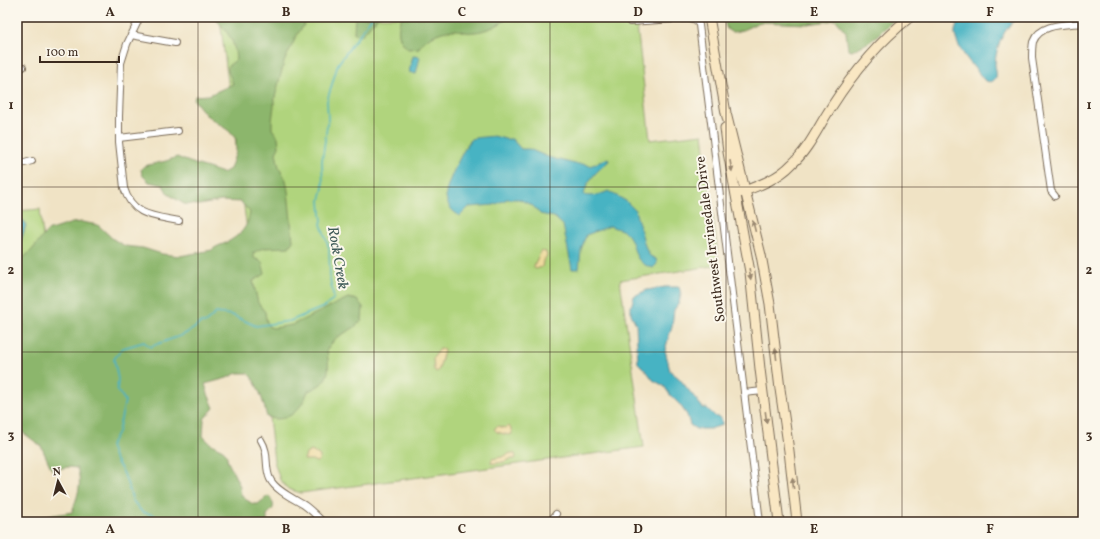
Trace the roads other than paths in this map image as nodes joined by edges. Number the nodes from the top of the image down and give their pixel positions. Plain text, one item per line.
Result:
1 (140, 17) edge
2 (709, 17) edge
3 (910, 17) edge
4 (630, 22) dead end
5 (1083, 23) edge
6 (131, 35) junction
7 (175, 43) dead end
8 (178, 131) dead end
9 (119, 138) junction
10 (32, 161) dead end
11 (17, 165) edge
12 (740, 192) junction
13 (1055, 196) dead end
14 (179, 221) dead end
15 (763, 391) junction
16 (744, 393) junction
17 (261, 440) dead end
18 (556, 514) dead end
19 (323, 522) edge
20 (550, 522) edge
21 (760, 522) edge
22 (779, 522) edge
23 (797, 522) edge

1 - 6 street
2 - 12 main road
3 - 12 main road
4 - 16 street, Southwest Irvinedale Drive
5 - 13 street
6 - 7 street
6 - 9 street
8 - 9 street
9 - 14 street
10 - 11 street
12 -> 15 main road
23 -> 12 main road
15 - 16 street
15 -> 22 main road
16 - 21 street, Southwest Irvinedale Drive
17 - 19 street
18 - 20 street

